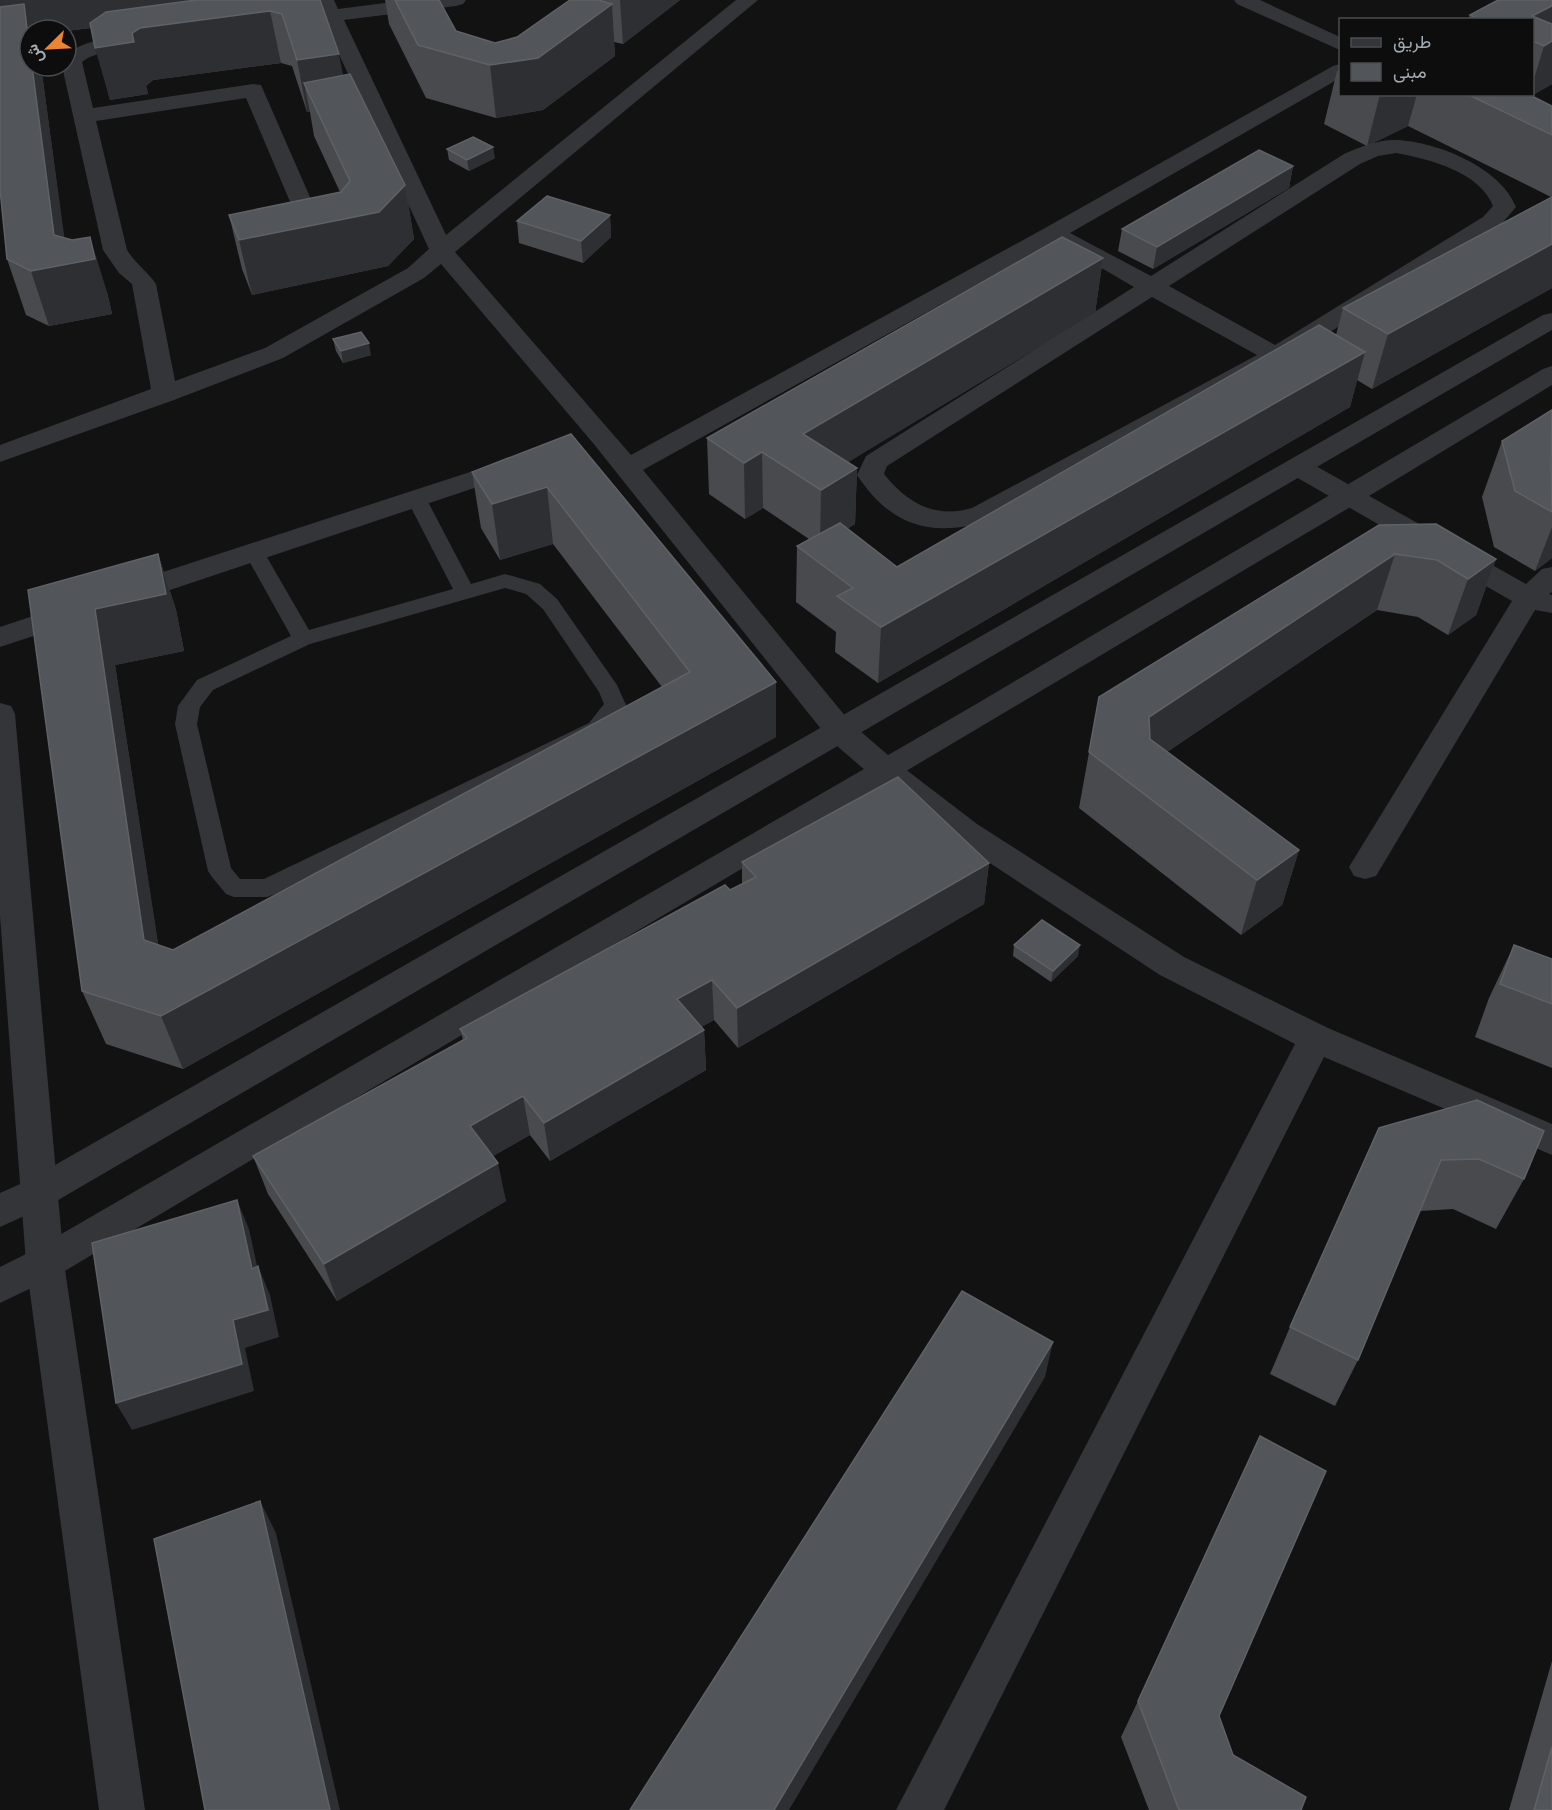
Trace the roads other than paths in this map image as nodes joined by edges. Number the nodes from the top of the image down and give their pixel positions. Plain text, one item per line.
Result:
1 (456, 0) edge
2 (748, 0) edge
3 (1244, 0) edge
4 (327, 4) edge
5 (296, 20) edge
6 (154, 40) edge
7 (1339, 43) edge
8 (1339, 71) edge
9 (83, 116) junction
10 (302, 204) edge
11 (1053, 233) junction
12 (442, 251) junction
13 (1152, 287) junction
14 (1552, 320) edge
15 (1276, 355) junction
16 (1552, 374) edge
17 (165, 395) junction
18 (0, 454) edge
19 (536, 459) edge
20 (627, 468) junction
21 (1298, 468) junction
22 (1349, 497) junction
23 (416, 498) junction
24 (254, 552) junction
25 (1552, 576) edge
26 (466, 593) junction
27 (1540, 601) edge
28 (0, 637) edge
29 (303, 639) junction
30 (0, 714) edge
31 (840, 731) junction
32 (885, 770) junction
33 (1365, 867) dead end
34 (1316, 1038) junction
35 (1552, 1140) edge
36 (40, 1191) junction
37 (0, 1211) edge
38 (45, 1263) junction
39 (0, 1286) edge
40 (928, 1807) edge
41 (122, 1810) edge

1 - 4 street
2 - 12 street
3 - 7 street
4 - 5 street
4 - 12 street
6 - 9 street
8 - 11 street
9 - 10 street
9 - 17 street
11 - 13 street
11 - 20 street
12 - 17 street
12 - 20 street
13 - 15 street
13 - 15 street
13 - 15 street
14 - 21 street
16 - 22 street
17 - 18 street
19 - 23 street
20 - 31 street
21 - 22 street
21 - 31 street
22 - 27 street
22 - 32 street
23 - 24 street
23 - 26 lane
24 - 28 street
24 - 29 lane
25 - 27 street
26 - 29 lane
26 - 29 lane
27 - 33 street
30 - 36 street
31 - 32 street
31 - 36 street
32 - 34 street
32 - 38 street
34 - 35 street
34 - 40 street
36 - 37 street
36 - 38 street
38 - 39 street
38 - 41 street

